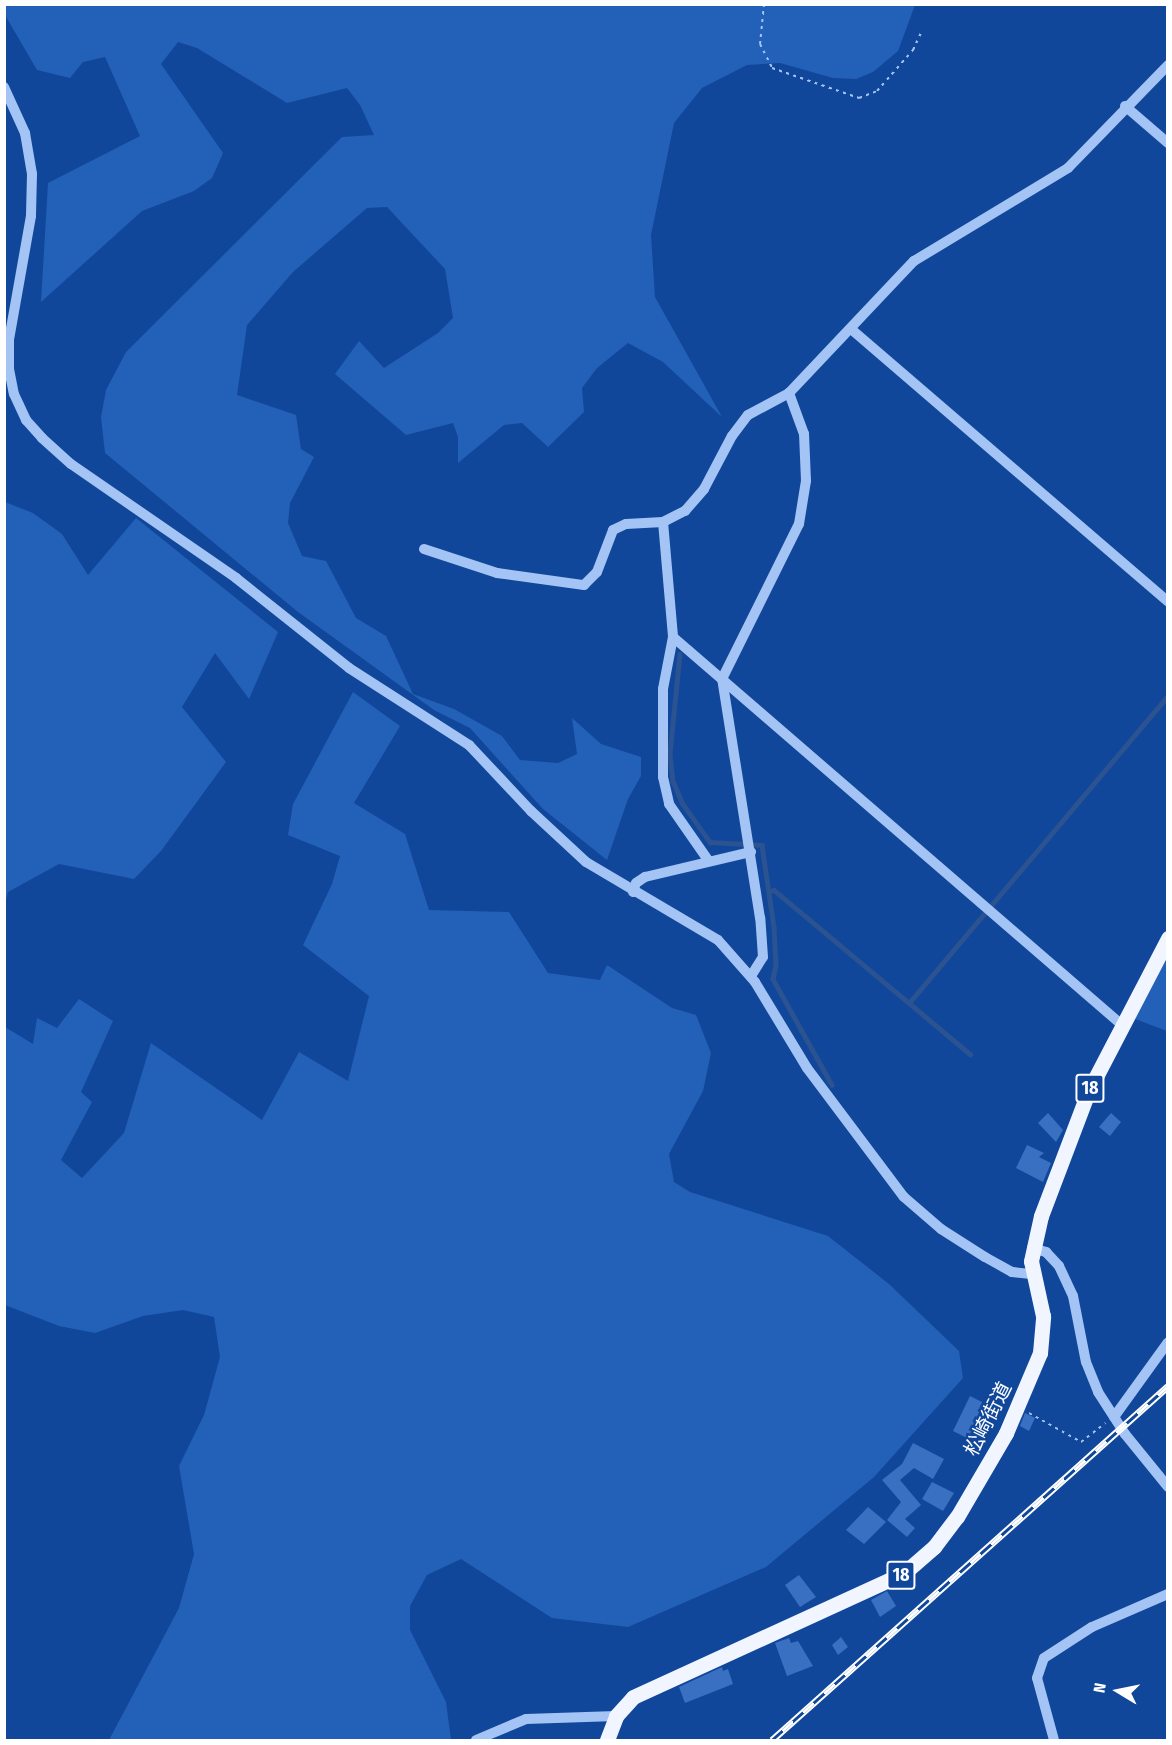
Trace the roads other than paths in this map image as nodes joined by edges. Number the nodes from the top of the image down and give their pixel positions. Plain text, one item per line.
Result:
1 (1167, 65) edge
2 (4, 87) edge
3 (1125, 106) junction
4 (1167, 143) edge
5 (851, 329) junction
6 (789, 393) junction
7 (9, 395) edge
8 (663, 522) junction
9 (424, 549) dead end
10 (1167, 602) edge
11 (673, 637) junction
12 (722, 679) junction
13 (751, 852) junction
14 (708, 860) junction
15 (633, 892) junction
16 (1167, 938) edge
17 (751, 976) junction
18 (1122, 1025) junction
19 (1032, 1248) junction
20 (1032, 1274) junction
21 (1167, 1342) edge
22 (1114, 1417) junction
23 (1167, 1487) edge
24 (1166, 1597) edge
25 (616, 1716) junction
26 (476, 1740) edge
27 (607, 1740) edge
28 (1054, 1740) edge

1 - 3 street
2 - 7 street
3 - 4 street
3 - 5 street
5 - 6 street
5 - 10 street
6 - 8 street
6 - 12 street
7 - 15 street
8 - 9 street
8 - 11 street
11 - 12 street
11 - 14 street
12 - 13 street
12 - 18 street
13 - 14 street
13 - 17 street
14 - 15 street
15 - 17 street
16 - 18 main road, 松崎街道 / 18
17 - 20 street
18 - 19 main road, 松崎街道 / 18
19 - 20 main road, 松崎街道 / 18
19 - 22 street
20 - 25 main road, 松崎街道 / 18
21 - 22 street
22 - 23 street
24 - 28 street
25 - 26 street
25 - 27 main road, 松崎街道 / 18

